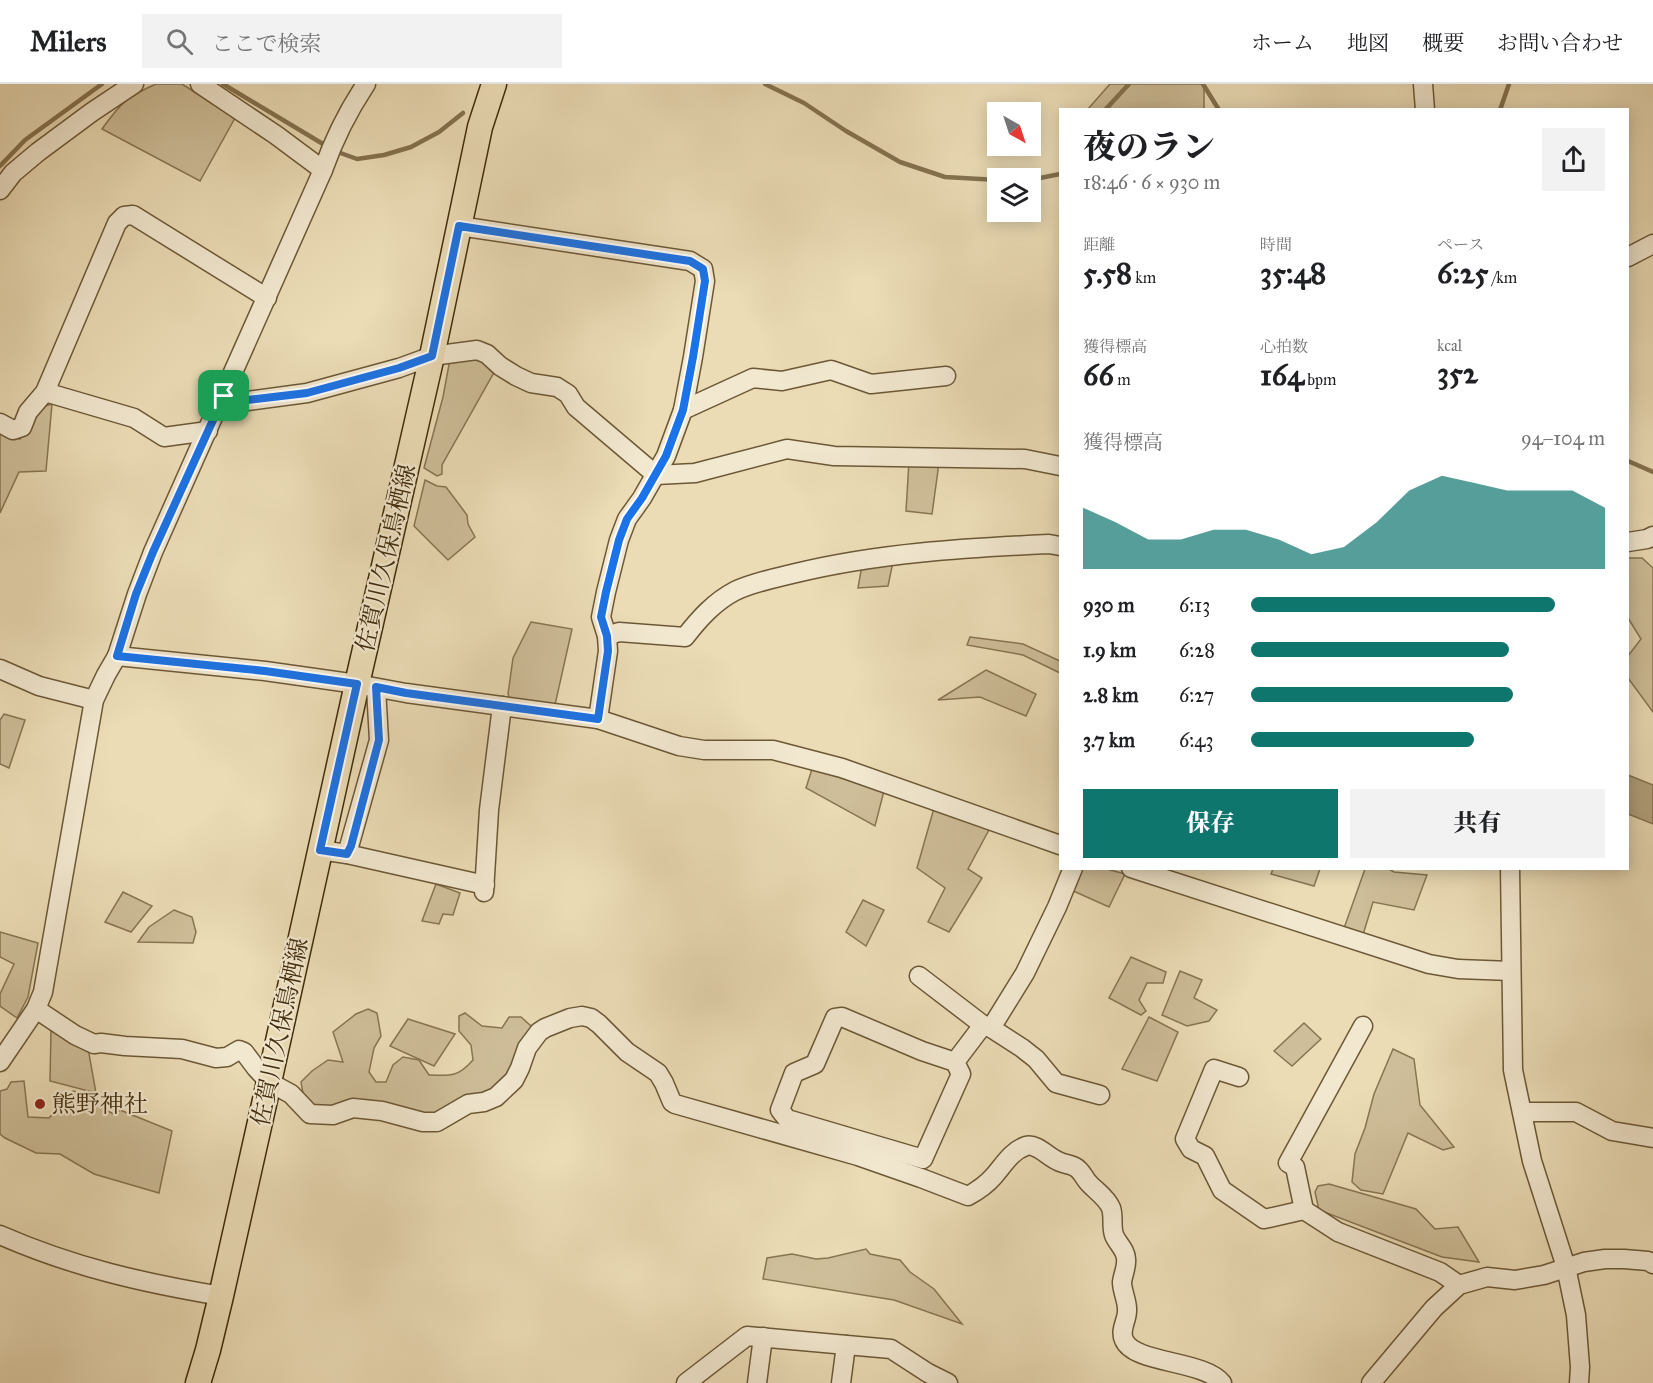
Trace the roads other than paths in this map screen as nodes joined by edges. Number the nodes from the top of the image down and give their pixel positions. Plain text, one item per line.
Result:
1 (134, 84) edge
2 (200, 84) edge
3 (366, 84) edge
4 (494, 84) edge
5 (1423, 84) edge
6 (1425, 108) edge
7 (324, 166) junction
8 (0, 190) edge
9 (459, 226) junction
10 (1653, 244) edge
11 (1629, 256) edge
12 (267, 298) junction
13 (432, 356) junction
14 (946, 376) dead end
15 (45, 392) junction
16 (224, 396) junction
17 (683, 410) junction
18 (0, 423) edge
19 (208, 432) junction
20 (1059, 466) edge
21 (656, 476) junction
22 (1653, 536) edge
23 (1629, 542) edge
24 (1059, 546) edge
25 (607, 636) junction
26 (117, 656) junction
27 (0, 669) edge
28 (367, 686) junction
29 (94, 700) junction
30 (502, 706) junction
31 (598, 719) junction
32 (1059, 845) edge
33 (320, 850) junction
34 (347, 854) junction
35 (1072, 870) edge
36 (1137, 870) edge
37 (1510, 870) edge
38 (1511, 971) junction
39 (919, 976) dead end
40 (36, 1009) junction
41 (1363, 1026) dead end
42 (987, 1027) junction
43 (0, 1062) edge
44 (955, 1062) junction
45 (1239, 1077) dead end
46 (269, 1082) junction
47 (1100, 1095) dead end
48 (1522, 1112) junction
49 (1653, 1138) edge
50 (1304, 1209) junction
51 (0, 1235) edge
52 (1653, 1263) edge
53 (1566, 1268) junction
54 (1459, 1285) junction
55 (221, 1296) junction
56 (763, 1337) junction
57 (846, 1345) junction
58 (927, 1378) edge
59 (198, 1383) edge
60 (686, 1383) edge
61 (756, 1383) edge
62 (841, 1383) edge
63 (948, 1383) edge
64 (1222, 1383) edge
65 (1371, 1383) edge
66 (1579, 1383) edge

1 - 8 street
2 - 7 street
3 - 7 street
4 - 9 main road, 佐賀川久保鳥栖線
5 - 6 street
7 - 12 street
9 - 13 main road, 佐賀川久保鳥栖線
9 - 17 street
10 - 11 street
12 - 15 street
12 - 16 street
13 - 16 street
13 - 21 street
13 - 28 main road, 佐賀川久保鳥栖線
14 - 17 street
15 - 18 street
15 - 19 street
16 - 19 street
17 - 21 street
19 - 26 street
20 - 21 street
21 - 25 street
22 - 23 street
24 - 25 street
25 - 31 street
26 - 28 street
26 - 29 street
27 - 29 street
28 - 30 street
28 - 33 main road, 佐賀川久保鳥栖線
28 - 34 street
29 - 40 street
30 - 31 street
30 - 34 street
31 - 32 street
33 - 34 street
33 - 46 main road, 佐賀川久保鳥栖線
35 - 42 street
36 - 38 street
37 - 38 street
38 - 48 street
39 - 42 street
40 - 43 street
40 - 46 street
41 - 50 street
42 - 44 street
42 - 47 street
44 - 44 street
45 - 50 street
46 - 55 main road, 佐賀川久保鳥栖線
46 - 64 street
48 - 49 street
48 - 53 street
50 - 54 street
51 - 55 street
52 - 53 street
53 - 54 street
53 - 66 street
54 - 65 street
55 - 59 main road, 佐賀川久保鳥栖線
56 - 57 street
56 - 60 street
56 - 61 street
57 - 58 street
57 - 62 street
58 - 63 street

